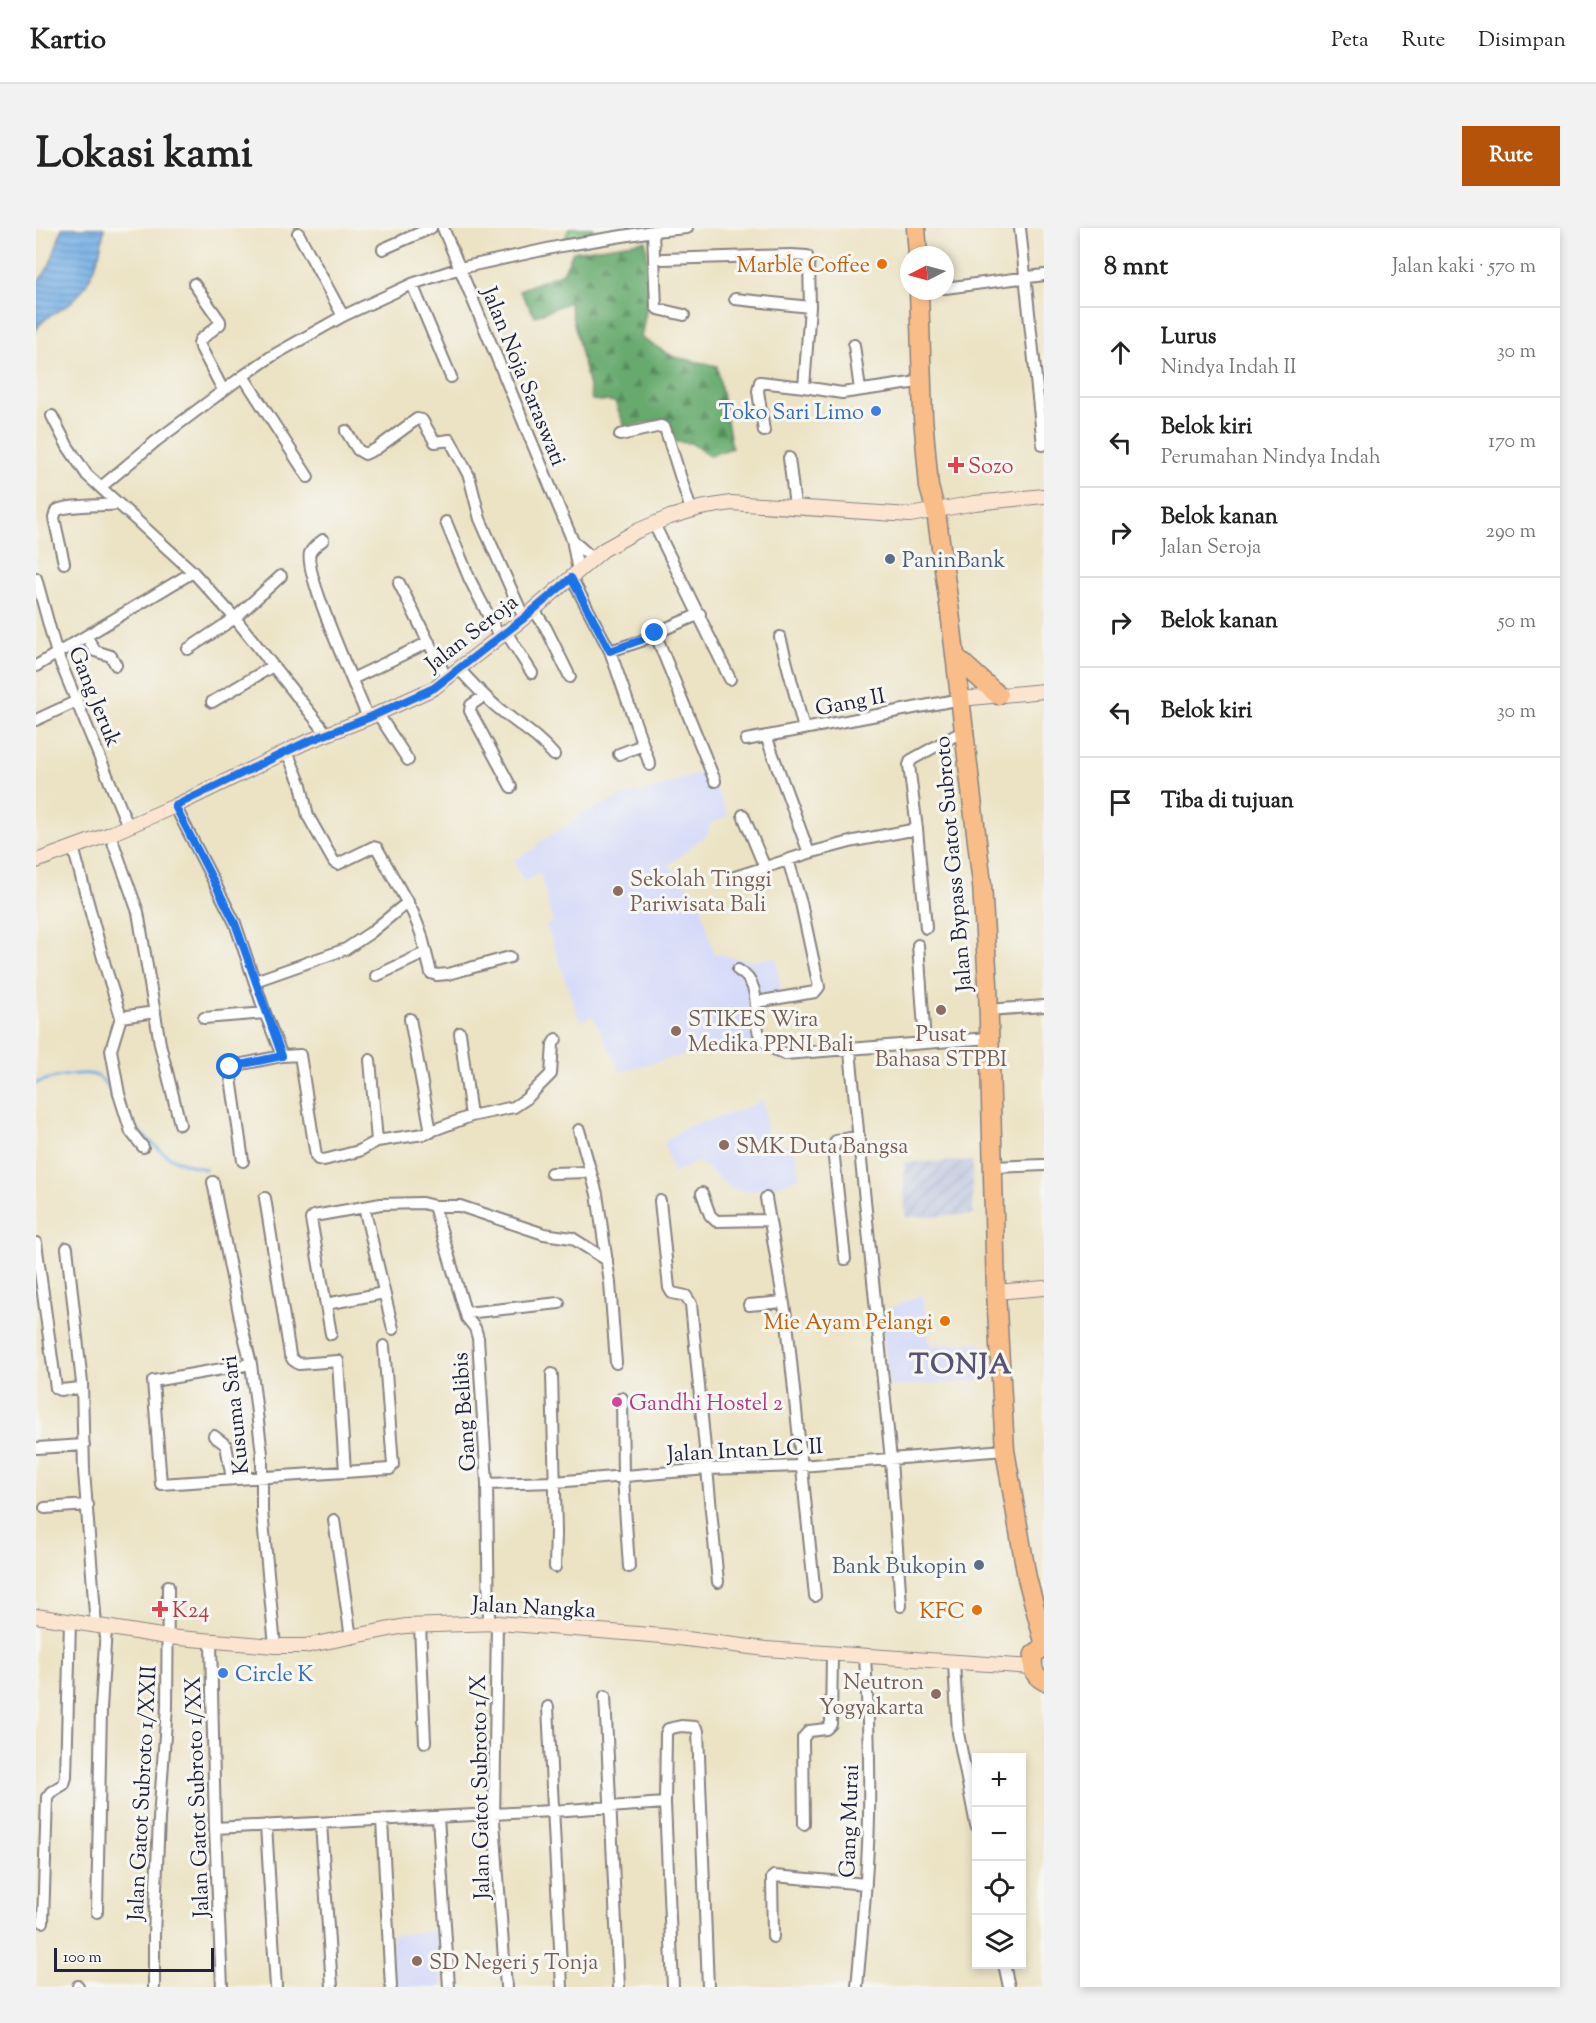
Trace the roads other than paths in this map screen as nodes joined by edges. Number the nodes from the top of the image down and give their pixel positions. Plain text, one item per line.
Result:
1 (431, 228) edge
2 (443, 228) edge
3 (687, 228) edge
4 (916, 228) edge
5 (926, 228) edge
6 (1020, 228) edge
7 (653, 231) junction
8 (298, 232) dead end
9 (917, 246) edge
10 (927, 246) edge
11 (383, 249) dead end
12 (663, 259) dead end
13 (460, 268) junction
14 (1044, 275) edge
15 (1026, 277) junction
16 (194, 284) dead end
17 (412, 284) junction
18 (954, 287) edge
19 (735, 299) dead end
20 (920, 300) edge
21 (928, 300) edge
22 (810, 307) junction
23 (684, 315) dead end
24 (343, 316) junction
25 (854, 345) dead end
26 (243, 376) junction
27 (451, 377) dead end
28 (926, 380) junction
29 (804, 387) junction
30 (223, 390) junction
31 (860, 390) junction
32 (52, 416) dead end
33 (346, 431) dead end
34 (764, 431) dead end
35 (620, 435) dead end
36 (1043, 445) edge
37 (789, 458) dead end
38 (308, 477) dead end
39 (101, 487) junction
40 (1044, 496) edge
41 (118, 504) junction
42 (795, 506) junction
43 (691, 510) junction
44 (936, 512) junction
45 (446, 522) dead end
46 (654, 524) junction
47 (572, 539) junction
48 (323, 540) dead end
49 (592, 558) junction
50 (64, 563) dead end
51 (193, 572) junction
52 (575, 574) junction
53 (281, 576) dead end
54 (36, 578) edge
55 (399, 583) dead end
56 (529, 614) junction
57 (700, 614) junction
58 (236, 618) junction
59 (655, 633) junction
60 (503, 634) junction
61 (87, 636) junction
62 (780, 637) dead end
63 (429, 642) junction
64 (188, 649) dead end
65 (610, 651) junction
66 (57, 654) junction
67 (956, 657) junction
68 (116, 665) dead end
69 (36, 666) edge
70 (273, 666) junction
71 (459, 669) junction
72 (532, 673) dead end
73 (570, 676) dead end
74 (352, 679) junction
75 (447, 679) junction
76 (730, 679) dead end
77 (1044, 691) edge
78 (998, 695) junction
79 (484, 696) junction
80 (966, 698) junction
81 (76, 702) junction
82 (212, 702) dead end
83 (373, 716) junction
84 (36, 720) edge
85 (804, 729) junction
86 (965, 730) junction
87 (327, 734) junction
88 (766, 736) junction
89 (746, 740) dead end
90 (643, 745) junction
91 (287, 752) junction
92 (619, 754) dead end
93 (554, 755) dead end
94 (408, 760) dead end
95 (650, 765) dead end
96 (715, 781) dead end
97 (511, 787) dead end
98 (175, 806) junction
99 (743, 815) dead end
100 (128, 826) junction
101 (917, 829) junction
102 (110, 834) junction
103 (73, 847) junction
104 (809, 853) junction
105 (788, 860) junction
106 (36, 861) edge
107 (765, 868) junction
108 (735, 877) dead end
109 (408, 902) junction
110 (926, 928) dead end
111 (918, 945) dead end
112 (425, 952) junction
113 (510, 957) dead end
114 (738, 970) dead end
115 (376, 976) dead end
116 (255, 981) junction
117 (756, 1002) junction
118 (1044, 1006) edge
119 (994, 1009) junction
120 (155, 1012) junction
121 (265, 1013) junction
122 (121, 1017) junction
123 (204, 1018) dead end
124 (410, 1019) dead end
125 (460, 1033) dead end
126 (989, 1038) junction
127 (556, 1039) dead end
128 (925, 1042) junction
129 (850, 1051) junction
130 (282, 1056) junction
131 (370, 1060) dead end
132 (471, 1116) junction
133 (180, 1124) dead end
134 (579, 1130) dead end
135 (431, 1132) junction
136 (859, 1136) junction
137 (377, 1141) junction
138 (143, 1147) dead end
139 (243, 1161) dead end
140 (1044, 1165) edge
141 (993, 1167) junction
142 (591, 1172) junction
143 (551, 1173) dead end
144 (213, 1182) dead end
145 (702, 1193) dead end
146 (265, 1198) dead end
147 (766, 1198) dead end
148 (660, 1201) dead end
149 (434, 1206) junction
150 (364, 1207) junction
151 (769, 1220) junction
152 (36, 1243) edge
153 (67, 1248) dead end
154 (845, 1259) dead end
155 (607, 1260) junction
156 (1044, 1288) edge
157 (1002, 1292) junction
158 (384, 1293) junction
159 (783, 1302) junction
160 (559, 1303) dead end
161 (326, 1304) junction
162 (749, 1305) dead end
163 (465, 1313) junction
164 (393, 1329) dead end
165 (331, 1334) dead end
166 (384, 1346) dead end
167 (616, 1363) dead end
168 (251, 1364) junction
169 (552, 1374) dead end
170 (82, 1388) junction
171 (622, 1398) dead end
172 (214, 1436) dead end
173 (84, 1445) junction
174 (38, 1448) dead end
175 (1005, 1450) junction
176 (891, 1460) junction
177 (800, 1466) junction
178 (707, 1469) junction
179 (345, 1472) junction
180 (262, 1477) junction
181 (623, 1477) junction
182 (231, 1479) junction
183 (555, 1482) junction
184 (487, 1484) junction
185 (88, 1505) junction
186 (45, 1508) dead end
187 (334, 1520) dead end
188 (555, 1567) dead end
189 (629, 1567) dead end
190 (718, 1582) dead end
191 (168, 1586) dead end
192 (815, 1596) dead end
193 (901, 1606) dead end
194 (36, 1616) edge
195 (70, 1621) junction
196 (493, 1623) junction
197 (420, 1625) junction
198 (101, 1627) junction
199 (167, 1637) junction
200 (351, 1638) junction
201 (211, 1642) junction
202 (1044, 1644) edge
203 (275, 1647) junction
204 (832, 1653) junction
205 (865, 1656) junction
206 (954, 1664) junction
207 (1038, 1674) edge
208 (605, 1696) dead end
209 (548, 1707) dead end
210 (425, 1742) dead end
211 (665, 1803) junction
212 (972, 1807) edge
213 (610, 1808) junction
214 (553, 1811) junction
215 (494, 1814) junction
216 (438, 1817) junction
217 (382, 1820) junction
218 (321, 1822) junction
219 (804, 1824) dead end
220 (267, 1825) junction
221 (215, 1828) junction
222 (866, 1884) junction
223 (97, 1912) dead end
224 (43, 1922) dead end
225 (773, 1937) dead end
226 (1005, 1969) edge
227 (154, 1987) edge
228 (222, 1987) edge
229 (276, 1987) edge
230 (332, 1987) edge
231 (391, 1987) edge
232 (449, 1987) edge
233 (506, 1987) edge
234 (562, 1987) edge
235 (620, 1987) edge
236 (673, 1987) edge
237 (708, 1987) edge
238 (857, 1987) edge
239 (1009, 1987) edge

1 - 11 street
2 - 13 street, Jalan Noja Saraswati
3 - 7 street
4 - 9 highway
5 - 10 highway
6 - 15 street
7 - 13 street
7 - 23 street
8 - 24 street
12 - 22 street
13 - 17 street
13 - 47 street, Jalan Noja Saraswati
14 - 15 street
15 - 18 street
15 - 36 street
16 - 30 street
17 - 24 street
17 - 27 street
19 - 22 street
20 - 28 highway, Jalan Bypass Gatot Subroto
21 - 28 highway, Jalan Bypass Gatot Subroto
22 - 29 street
24 - 26 street
25 - 31 street
26 - 30 street
26 - 38 street
28 - 31 street
28 - 44 highway, Jalan Bypass Gatot Subroto
29 - 31 street
29 - 34 street
30 - 39 street
32 - 39 street
33 - 56 street
35 - 43 street
37 - 42 street
39 - 41 street
40 - 44 street, Jalan Seroja
41 - 50 street
41 - 51 street
42 - 43 street, Jalan Seroja
42 - 44 street, Jalan Seroja
43 - 46 street, Jalan Seroja
44 - 67 highway, Jalan Bypass Gatot Subroto
45 - 60 street
46 - 49 street, Jalan Seroja
46 - 57 street
47 - 49 street, Jalan Noja Saraswati
47 - 52 street, Jalan Noja Saraswati
48 - 74 street
49 - 52 street, Jalan Seroja
51 - 58 street
51 - 61 street
52 - 56 street, Jalan Seroja
52 - 65 street, Jalan Noja Saraswati
53 - 58 street
54 - 66 street, Gang Jeruk
55 - 63 street
56 - 60 street, Jalan Seroja
56 - 73 street
57 - 59 street
57 - 76 street
58 - 64 street
58 - 70 street
59 - 65 street
59 - 96 street
60 - 71 street, Jalan Seroja
60 - 72 street
61 - 66 street
61 - 68 street
62 - 85 street
63 - 74 street
63 - 75 street
65 - 90 street, Jalan Noja Saraswati
66 - 69 street
66 - 81 street, Gang Jeruk
67 - 78 highway
67 - 80 highway, Jalan Bypass Gatot Subroto
70 - 82 street
70 - 87 street
71 - 75 street, Jalan Seroja
71 - 79 street
74 - 83 street
75 - 83 street, Jalan Seroja
77 - 78 street
78 - 80 street
79 - 93 street
79 - 97 street
80 - 85 street, Gang II
80 - 86 highway, Jalan Bypass Gatot Subroto
81 - 84 street
81 - 100 street, Gang Jeruk
83 - 87 street, Jalan Seroja
83 - 94 street
85 - 88 street, Gang II
86 - 101 street
86 - 119 highway, Jalan Bypass Gatot Subroto
87 - 91 street, Jalan Seroja
88 - 89 street, Gang II
88 - 104 street
90 - 92 street
90 - 95 street, Jalan Noja Saraswati
91 - 98 street, Jalan Seroja
91 - 109 street
98 - 100 street, Jalan Seroja
98 - 116 street
99 - 107 street
100 - 102 street, Jalan Seroja
101 - 104 street
101 - 110 street
102 - 103 street, Jalan Seroja
102 - 120 street
103 - 106 street, Jalan Seroja
103 - 122 street
104 - 105 street
105 - 107 street
105 - 117 street
107 - 108 street
109 - 112 street
109 - 116 street
111 - 128 street
112 - 113 street
112 - 115 street
114 - 117 street
116 - 121 street
117 - 129 street
118 - 119 street
119 - 126 highway, Jalan Bypass Gatot Subroto
120 - 122 street
120 - 133 street
121 - 123 street
121 - 130 street
122 - 138 street
124 - 135 street
125 - 132 street
126 - 128 street
126 - 141 highway, Jalan Bypass Gatot Subroto
127 - 132 street
128 - 129 street
129 - 136 street
130 - 137 street
130 - 139 street
131 - 137 street
132 - 135 street
134 - 142 street
135 - 137 street
136 - 154 street
136 - 176 street
140 - 141 street
141 - 157 highway, Jalan Bypass Gatot Subroto
142 - 143 street
142 - 155 street
144 - 168 street, Kusuma Sari
145 - 151 street
146 - 179 street
147 - 151 street
148 - 178 street
149 - 150 street
149 - 155 street
149 - 163 street, Gang Belibis
150 - 158 street
150 - 161 street
151 - 159 street
152 - 170 street
153 - 170 street
155 - 167 street
156 - 157 street
157 - 175 highway, Jalan Bypass Gatot Subroto
158 - 161 street
158 - 164 street
159 - 162 street
159 - 177 street
160 - 163 street
161 - 165 street
163 - 184 street, Gang Belibis
166 - 179 street
168 - 180 street, Kusuma Sari
168 - 182 street
169 - 183 street
170 - 173 street
171 - 181 street
172 - 182 street
173 - 174 street
173 - 185 street
175 - 176 street, Jalan Intan LC II
175 - 202 highway, Jalan Bypass Gatot Subroto
176 - 177 street, Jalan Intan LC II
176 - 193 street
177 - 178 street, Jalan Intan LC II
177 - 192 street
178 - 181 street, Jalan Intan LC II
178 - 190 street
179 - 180 street
180 - 182 street
180 - 203 street, Kusuma Sari
181 - 183 street, Jalan Intan LC II
181 - 189 street
183 - 184 street, Jalan Intan LC II
183 - 188 street
184 - 196 street, Gang Belibis
185 - 186 street
185 - 198 street
187 - 200 street
191 - 199 street, Jalan Gatot Subroto 1/XXII
194 - 195 street, Jalan Nangka
195 - 198 street, Jalan Nangka
195 - 224 street
196 - 197 street, Jalan Nangka
196 - 204 street, Jalan Nangka
196 - 215 street, Jalan Gatot Subroto 1/X
197 - 200 street, Jalan Nangka
197 - 210 street
198 - 199 street, Jalan Nangka
198 - 223 street
199 - 201 street, Jalan Nangka
199 - 227 street, Jalan Gatot Subroto 1/XXII
200 - 203 street, Jalan Nangka
201 - 203 street, Jalan Nangka
201 - 221 street, Jalan Gatot Subroto 1/XX
202 - 207 highway
204 - 205 street, Jalan Nangka
204 - 219 street
205 - 206 street, Jalan Nangka
205 - 222 street, Gang Murai
206 - 207 street, Jalan Nangka
206 - 212 street
208 - 213 street
209 - 214 street
211 - 213 street
211 - 236 street
211 - 237 street
213 - 214 street
213 - 235 street
214 - 215 street
214 - 234 street
215 - 216 street
215 - 233 street, Jalan Gatot Subroto 1/X
216 - 217 street
216 - 232 street
217 - 218 street
217 - 231 street
218 - 220 street
218 - 230 street
220 - 221 street
220 - 229 street
221 - 228 street, Jalan Gatot Subroto 1/XX
222 - 225 street
222 - 238 street, Gang Murai
226 - 239 street

